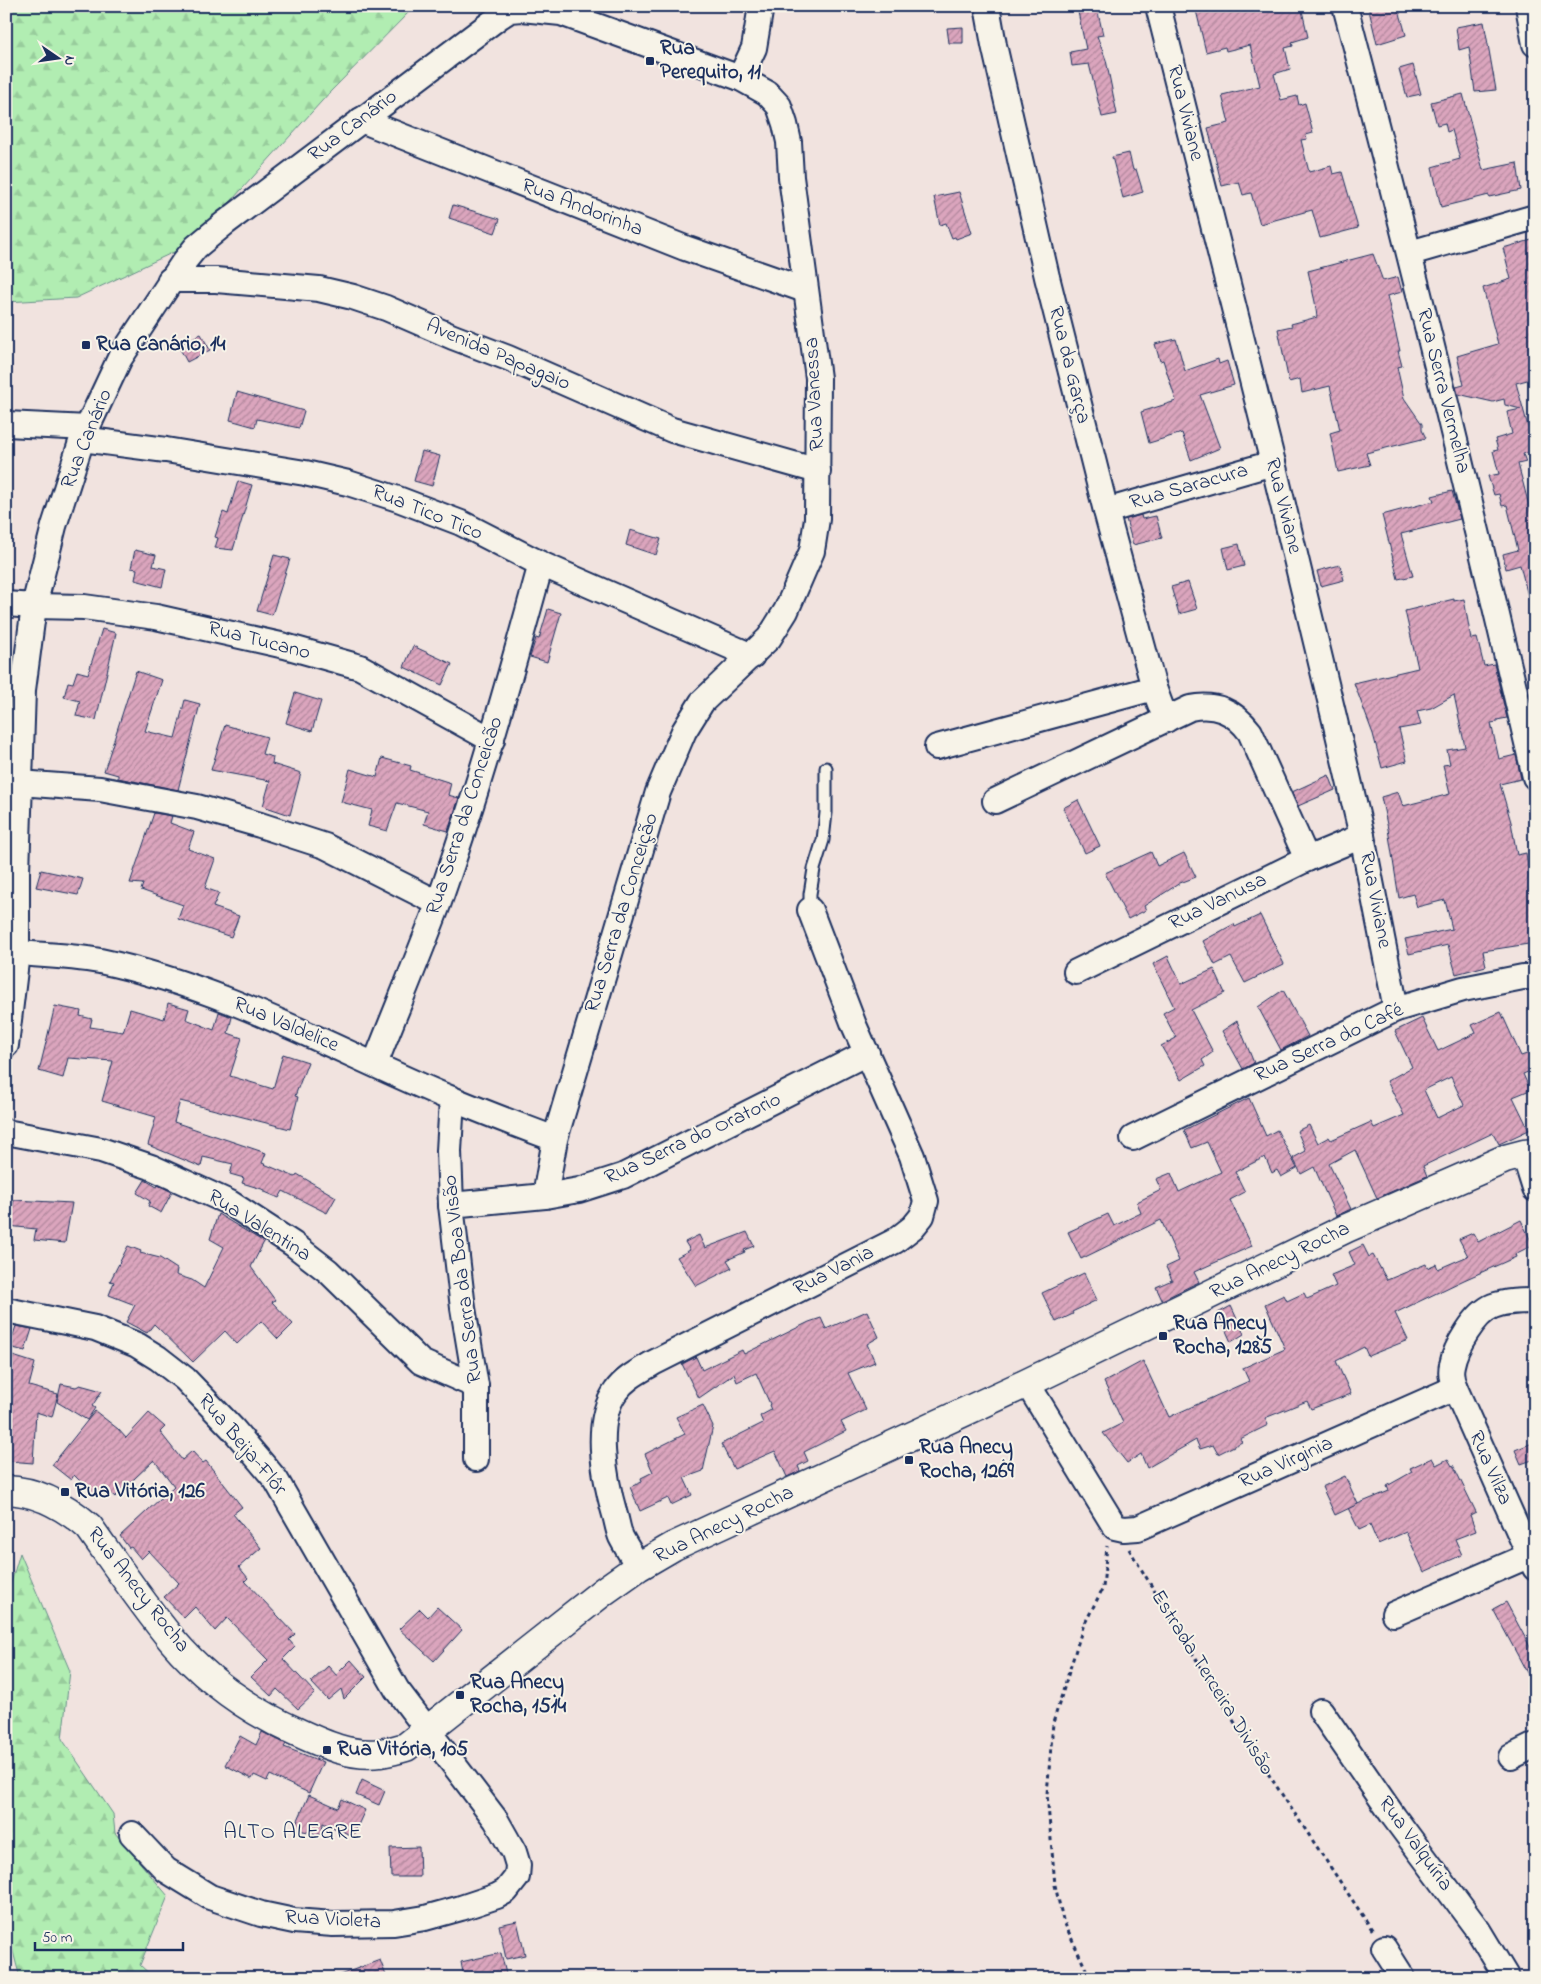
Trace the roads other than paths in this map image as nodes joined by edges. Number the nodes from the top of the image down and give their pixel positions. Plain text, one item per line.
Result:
1 (761, 6) edge
2 (987, 6) edge
3 (1158, 6) edge
4 (1345, 6) edge
5 (1528, 6) edge
6 (1534, 34) edge
7 (740, 78) junction
8 (361, 120) junction
9 (1535, 217) edge
10 (1410, 253) junction
11 (170, 280) junction
12 (805, 290) junction
13 (6, 424) edge
14 (85, 433) junction
15 (1273, 463) junction
16 (818, 471) junction
17 (1106, 511) junction
18 (541, 564) junction
19 (6, 604) edge
20 (34, 606) junction
21 (752, 656) junction
22 (1154, 688) junction
23 (1166, 720) junction
24 (492, 740) junction
25 (937, 747) dead end
26 (826, 768) dead end
27 (1535, 777) edge
28 (12, 782) edge
29 (995, 801) dead end
30 (1362, 836) junction
31 (1307, 859) junction
32 (438, 903) junction
33 (810, 910) joint
34 (12, 953) edge
35 (1076, 972) dead end
36 (1535, 977) edge
37 (1396, 1008) junction
38 (6, 1045) edge
39 (867, 1053) junction
40 (375, 1064) junction
41 (452, 1099) junction
42 (6, 1132) edge
43 (1133, 1138) dead end
44 (554, 1139) junction
45 (1529, 1153) edge
46 (1535, 1189) edge
47 (545, 1196) junction
48 (451, 1206) junction
49 (1535, 1301) edge
50 (6, 1310) edge
51 (1453, 1377) junction
52 (1027, 1383) junction
53 (476, 1386) junction
54 (476, 1458) dead end
55 (6, 1490) edge
56 (1532, 1562) edge
57 (638, 1567) junction
58 (1394, 1614) dead end
59 (1321, 1711) dead end
60 (429, 1730) junction
61 (1535, 1745) edge
62 (1511, 1757) dead end
63 (132, 1834) dead end
64 (517, 1876) joint
65 (1384, 1948) road end
66 (1403, 1978) edge
67 (1507, 1978) edge

1 - 7 street
2 - 17 street, Rua da Garça
3 - 15 street, Rua Viviane
4 - 10 street, Rua Serra Vermelha
5 - 6 street
7 - 8 street, Rua Canário
7 - 12 street, Rua Vanessa
8 - 11 street, Rua Canário
8 - 12 street, Rua Andorinha
9 - 10 street
10 - 27 street, Rua Serra Vermelha
11 - 14 street, Rua Canário
11 - 16 street, Avenida Papagaio
12 - 16 street, Rua Vanessa
13 - 14 street, Rua Tico Tico
14 - 18 street, Rua Tico Tico
14 - 20 street, Rua Canário
15 - 17 street, Rua Saracura
15 - 30 street, Rua Viviane
16 - 21 street, Rua Vanessa
17 - 22 street, Rua da Garça
18 - 21 street, Rua Tico Tico
18 - 24 street, Rua Serra da Conceicão
19 - 20 street, Rua Tucano
20 - 24 street, Rua Tucano
20 - 28 street, Rua Canário
21 - 44 street, Rua Serra da Conceição
22 - 23 street, Rua da Garça
22 - 25 street
23 - 29 street
23 - 31 street
24 - 32 street, Rua Serra da Conceicão
26 - 33 lane
28 - 32 street
28 - 34 street, Rua Canário
30 - 31 street, Rua Vanusa
30 - 37 street, Rua Viviane
31 - 35 street, Rua Vanusa
32 - 40 street, Rua Serra da Conceicão
33 - 39 street, Rua Vania
34 - 38 street, Rua Canário
34 - 40 street, Rua Valdelice
36 - 37 street, Rua Serra do Café
37 - 43 street, Rua Serra do Café
39 - 47 street, Rua Serra do Oratorio
39 - 57 street, Rua Vania
40 - 41 street, Rua Valdelice
41 - 44 street, Rua Valdelice
41 - 48 street, Rua Serra da Boa Visão
42 - 53 street, Rua Valentina
44 - 47 street, Rua Serra da Conceição
45 - 46 street
45 - 52 street, Rua Anecy Rocha
47 - 48 street, Rua Serra do Oratorio
48 - 53 street, Rua Serra da Boa Visão
49 - 51 street
50 - 60 street, Rua Beija-Flôr
51 - 52 street, Rua Virginia
51 - 56 street, Rua Vilza
52 - 57 street, Rua Anecy Rocha
53 - 54 street, Rua Serra da Boa Visão
55 - 60 street, Rua Anecy Rocha
56 - 58 street
57 - 60 street, Rua Anecy Rocha
59 - 67 street, Rua Valquíria
60 - 64 street, Rua Beija-Flôr
61 - 62 street
63 - 64 street, Rua Violeta
65 - 66 street

